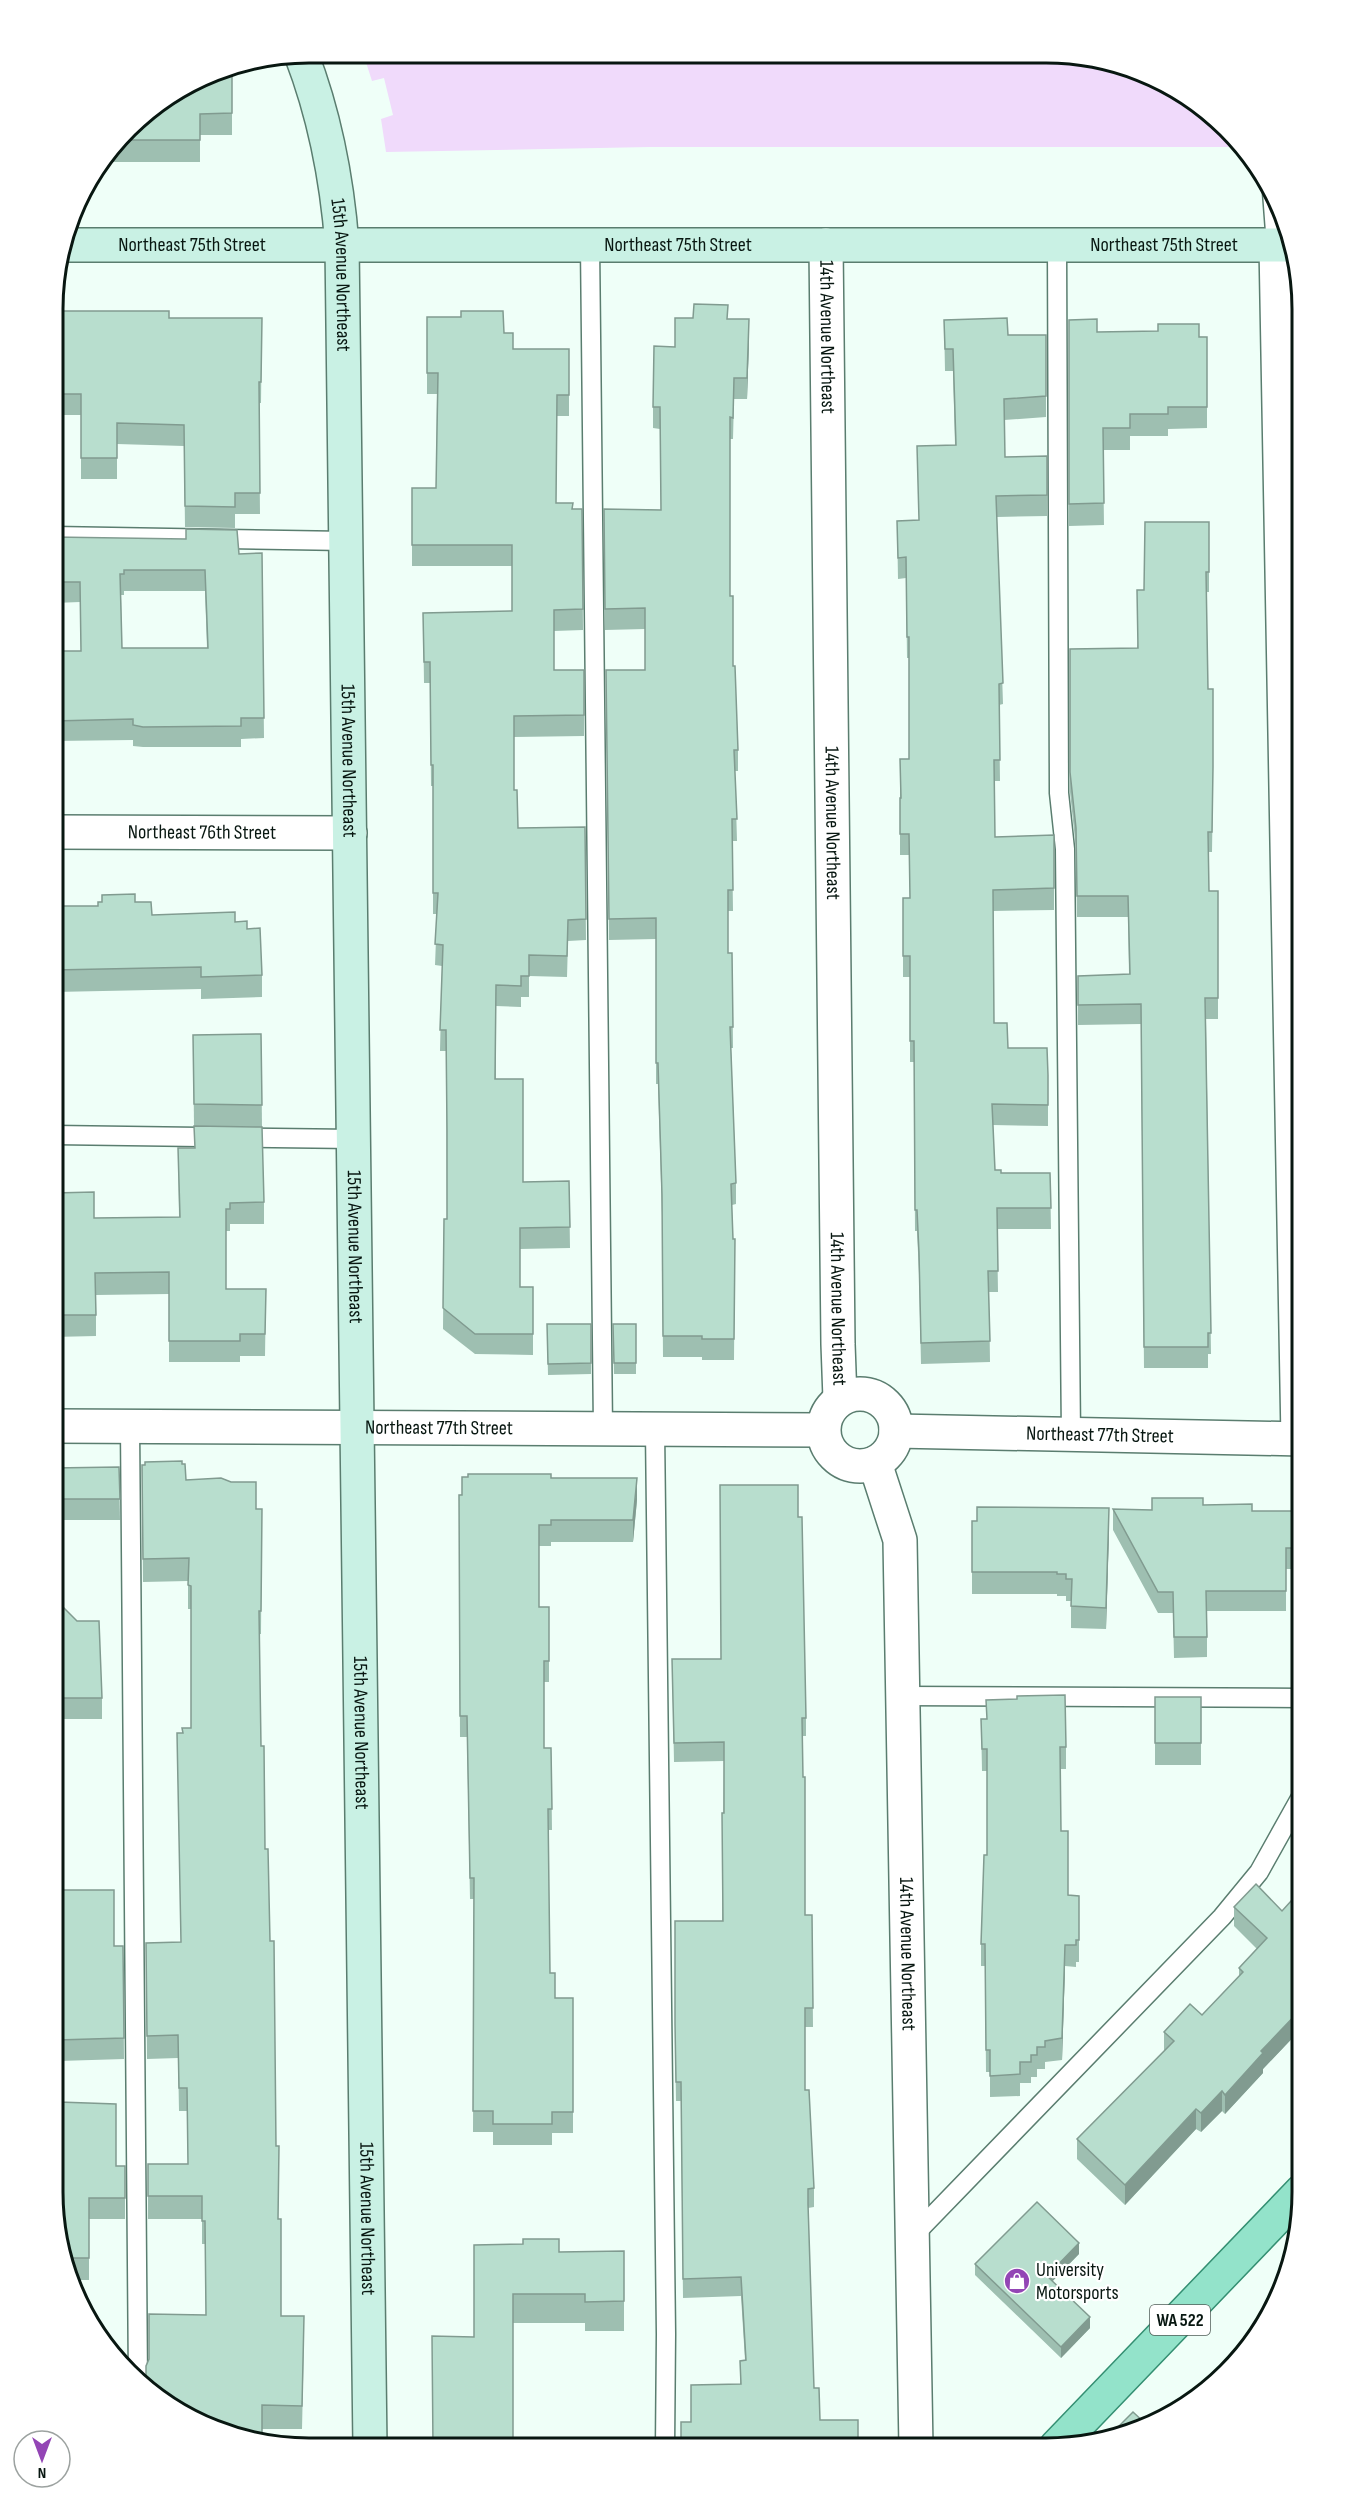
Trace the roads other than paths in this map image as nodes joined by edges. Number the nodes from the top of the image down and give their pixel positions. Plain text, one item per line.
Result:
1 (304, 63) edge
2 (71, 245) edge
3 (342, 245) junction
4 (591, 245) junction
5 (826, 245) junction
6 (1057, 245) junction
7 (1284, 245) edge
8 (63, 536) edge
9 (346, 541) junction
10 (63, 832) edge
11 (350, 833) junction
12 (1292, 842) edge
13 (63, 1135) edge
14 (354, 1139) junction
15 (840, 1399) junction
16 (63, 1426) edge
17 (130, 1426) junction
18 (358, 1426) junction
19 (603, 1429) junction
20 (655, 1430) junction
21 (823, 1430) junction
22 (896, 1431) junction
23 (1071, 1435) junction
24 (1292, 1439) edge
25 (875, 1464) junction
26 (903, 1696) junction
27 (1292, 1698) edge
28 (1292, 1813) edge
29 (1291, 2202) edge
30 (913, 2236) junction
31 (138, 2369) edge
32 (1066, 2437) edge
33 (370, 2438) edge
34 (665, 2438) edge
35 (915, 2438) edge

1 - 3 main road, 15th Avenue Northeast
2 - 3 main road, Northeast 75th Street
3 - 4 main road, Northeast 75th Street
3 - 9 main road, 15th Avenue Northeast
4 - 5 main road, Northeast 75th Street
4 - 19 lane
5 - 6 main road, Northeast 75th Street
5 - 15 street, 14th Avenue Northeast
6 - 7 main road, Northeast 75th Street
6 - 23 lane
7 - 12 street
8 - 9 lane
9 - 11 main road, 15th Avenue Northeast
10 - 11 street, Northeast 76th Street
11 - 14 main road, 15th Avenue Northeast
13 - 14 lane
14 - 18 main road, 15th Avenue Northeast
15 - 21 street
15 - 22 street
16 - 17 street, Northeast 77th Street
17 - 18 street, Northeast 77th Street
17 - 31 lane
18 - 19 street, Northeast 77th Street
18 - 33 main road, 15th Avenue Northeast
19 - 20 street, Northeast 77th Street
20 - 21 street, Northeast 77th Street
20 - 34 lane
21 - 25 street
22 - 23 street, Northeast 77th Street
22 - 25 street
23 - 24 street, Northeast 77th Street
25 - 26 street, 14th Avenue Northeast
26 - 27 lane
26 - 30 street, 14th Avenue Northeast
28 - 30 lane
29 - 32 main road, WA 522
30 - 35 street, 14th Avenue Northeast

